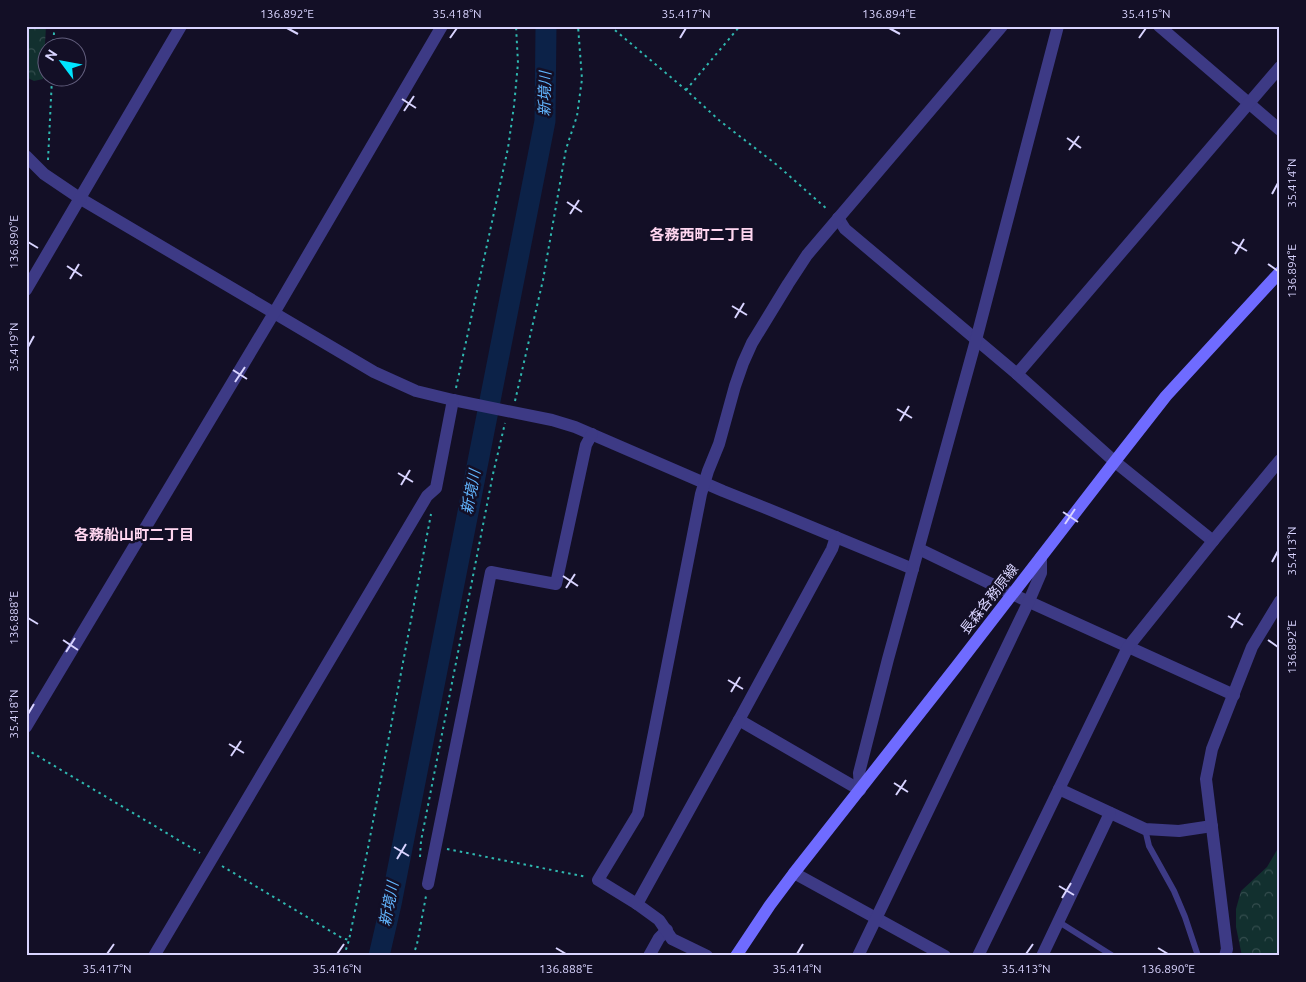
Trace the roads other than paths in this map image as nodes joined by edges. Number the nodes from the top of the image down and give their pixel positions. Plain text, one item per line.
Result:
1 (181, 26) edge
2 (442, 26) edge
3 (1002, 26) edge
4 (1058, 26) edge
5 (1159, 26) edge
6 (1280, 66) edge
7 (1248, 104) junction
8 (1280, 130) edge
9 (26, 156) edge
10 (81, 199) junction
11 (838, 218) junction
12 (1280, 272) edge
13 (26, 290) edge
14 (274, 313) junction
15 (976, 340) junction
16 (1016, 374) junction
17 (453, 400) junction
18 (592, 434) junction
19 (1280, 460) edge
20 (1114, 462) junction
21 (705, 483) junction
22 (836, 538) junction
23 (1213, 541) junction
24 (919, 549) junction
25 (1041, 557) junction
26 (913, 569) junction
27 (1012, 594) junction
28 (1029, 601) junction
29 (1280, 601) edge
30 (1128, 647) junction
31 (1234, 695) junction
32 (739, 720) junction
33 (26, 727) edge
34 (1058, 789) junction
35 (860, 790) junction
36 (1110, 814) junction
37 (1212, 826) junction
38 (1145, 829) junction
39 (794, 873) junction
40 (428, 884) road end
41 (638, 904) junction
42 (876, 918) junction
43 (1059, 922) junction
44 (666, 930) junction
45 (154, 956) edge
46 (649, 956) edge
47 (707, 956) edge
48 (736, 956) edge
49 (858, 956) edge
50 (945, 956) edge
51 (978, 956) edge
52 (1042, 956) edge
53 (1113, 956) edge
54 (1198, 956) edge
55 (1225, 956) edge

1 - 10 street
2 - 14 street
3 - 11 street
4 - 15 street
5 - 7 street
6 - 7 street
7 - 8 street
7 - 16 street
9 - 10 street
10 - 13 street
10 - 14 street
11 - 15 street
11 - 21 street
12 - 20 main road, 長森各務原線
14 - 17 street
14 - 33 street
15 - 16 street
15 - 24 street
16 - 20 street
17 - 18 street
17 - 45 street
18 - 21 street
18 - 40 street
19 - 23 street
20 - 23 street
20 - 25 main road, 長森各務原線
21 - 22 street
21 - 41 street
22 - 26 street
22 - 32 street
23 - 30 street
24 - 26 street
24 - 27 street
25 - 27 main road, 長森各務原線
25 - 28 street
26 - 35 street
27 - 28 street
27 - 35 main road, 長森各務原線
28 - 30 street
28 - 42 street
29 - 31 street
30 - 31 street
30 - 34 street
31 - 37 street
32 - 35 street
32 - 41 street
34 - 36 street
34 - 51 street
35 - 39 main road, 長森各務原線
36 - 38 street
36 - 43 street
37 - 38 street
37 - 55 street
38 - 54 lane
39 - 42 street
39 - 48 main road, 長森各務原線
41 - 44 street
42 - 49 street
42 - 50 street
43 - 52 street
43 - 53 lane
44 - 46 street
44 - 47 street

